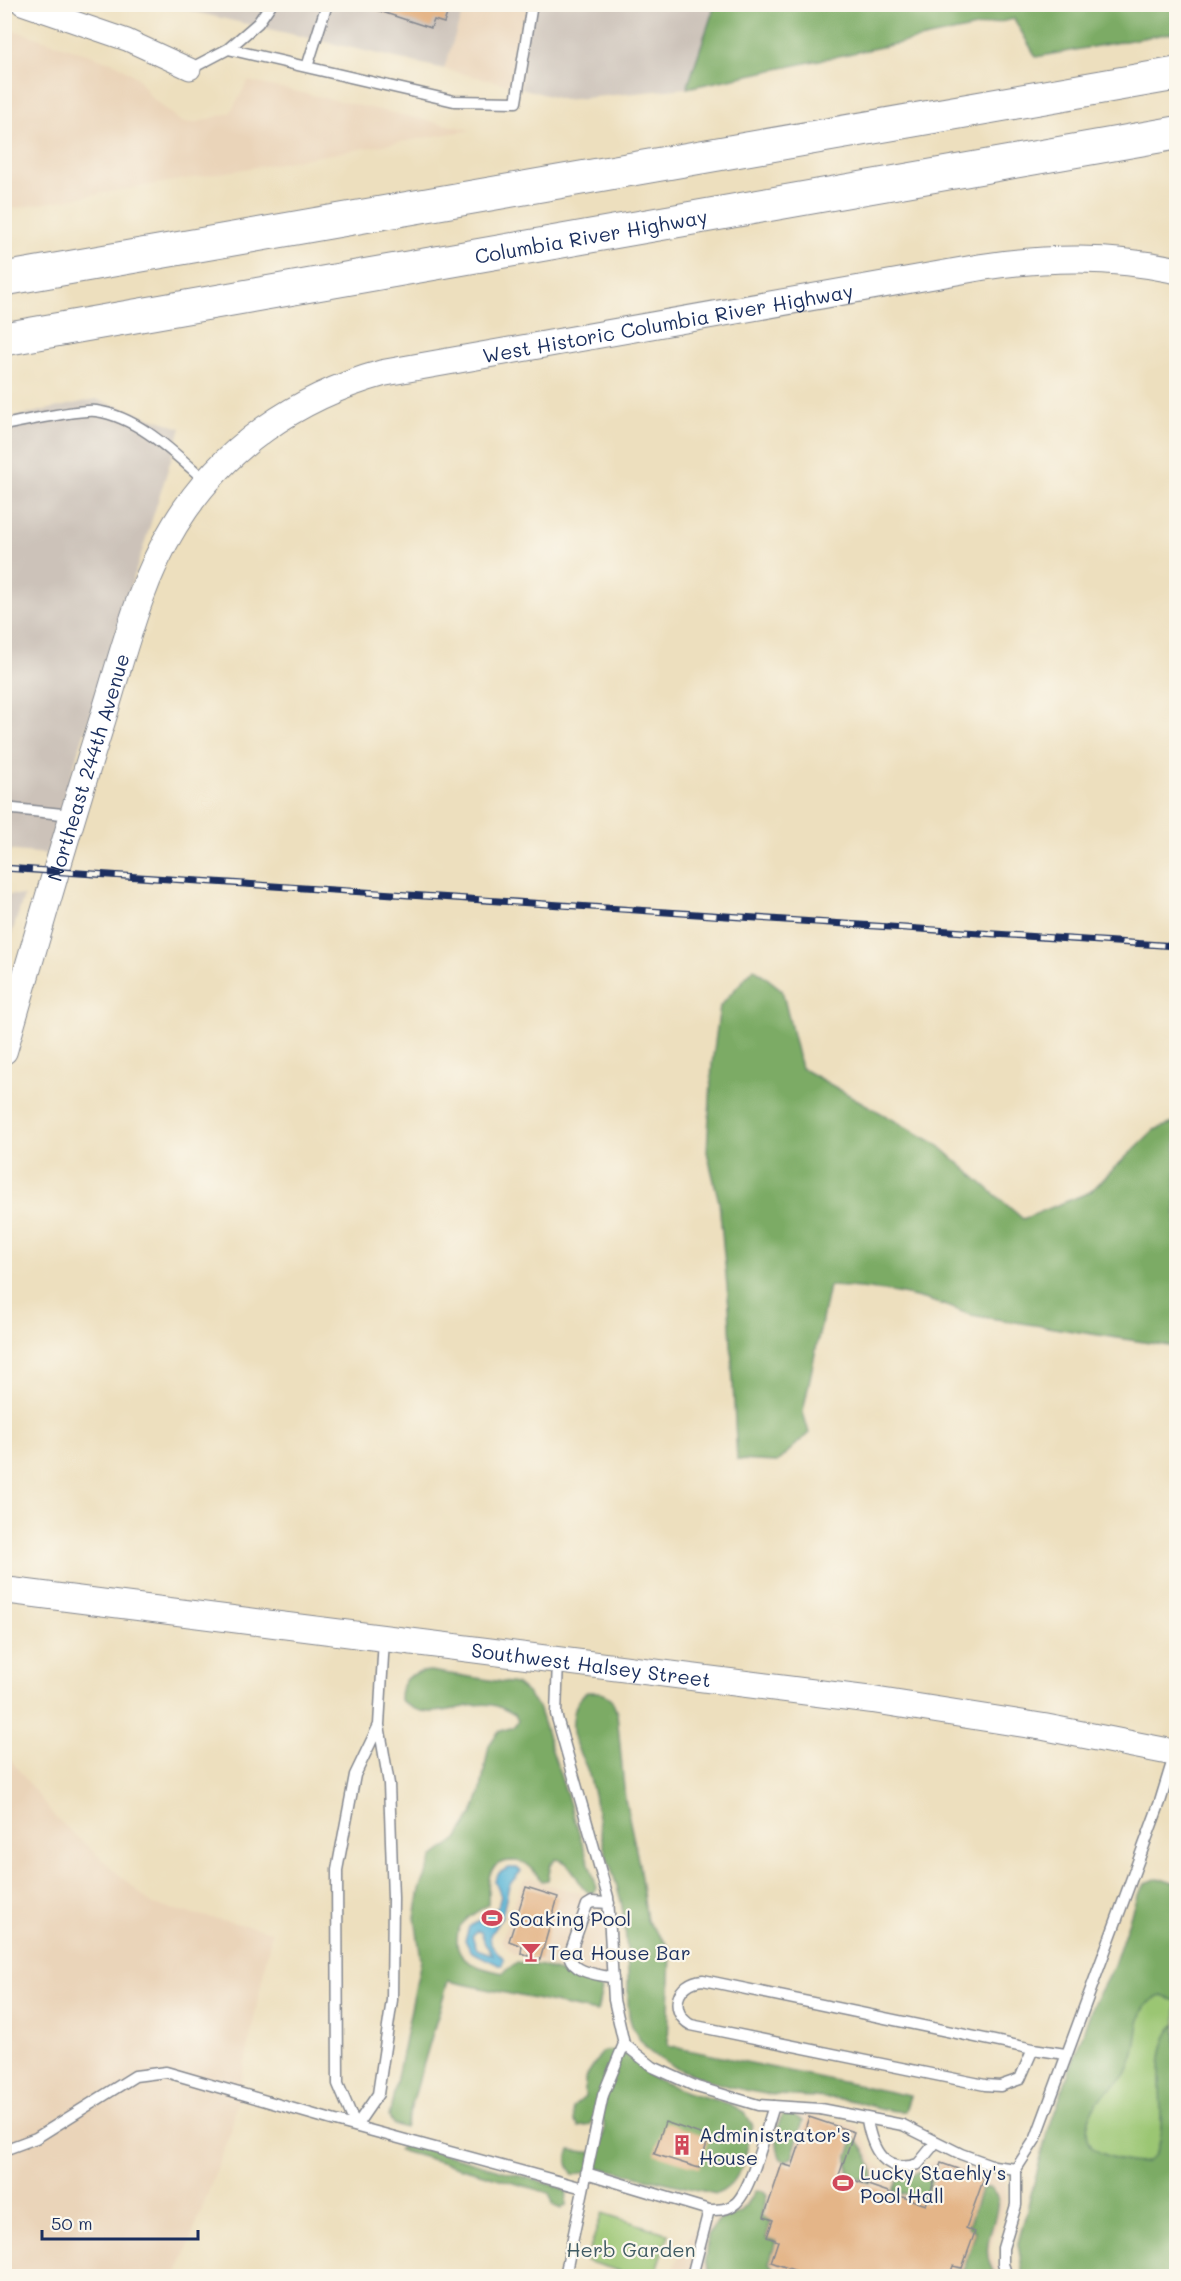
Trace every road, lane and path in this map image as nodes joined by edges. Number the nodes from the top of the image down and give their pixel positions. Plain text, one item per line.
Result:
1 (22, 4) edge
2 (271, 4) edge
3 (327, 4) edge
4 (532, 4) edge
5 (228, 49) junction
6 (307, 67) junction
7 (190, 69) joint
8 (1176, 74) edge
9 (1176, 133) edge
10 (1176, 270) edge
11 (4, 279) edge
12 (4, 339) edge
13 (4, 425) edge
14 (202, 488) junction
15 (4, 808) edge
16 (72, 815) junction
17 (4, 1051) edge
18 (4, 1590) edge
19 (384, 1638) junction
20 (558, 1661) junction
21 (379, 1725) junction
22 (1176, 1753) edge
23 (609, 1903) junction
24 (613, 1978) junction
25 (624, 2043) junction
26 (1033, 2049) junction
27 (1065, 2054) junction
28 (774, 2106) junction
29 (867, 2120) junction
30 (356, 2126) junction
31 (936, 2142) junction
32 (4, 2150) edge
33 (1016, 2169) junction
34 (586, 2173) junction
35 (583, 2188) junction
36 (709, 2210) junction
37 (565, 2277) edge
38 (692, 2277) edge
39 (1007, 2277) edge

1 - 7 street
2 - 5 lane
3 - 6 lane
4 - 6 lane
5 - 6 lane
5 - 7 lane
8 - 11 highway
9 - 12 highway, Columbia River Highway
10 - 14 street, West Historic Columbia River Highway
13 - 14 lane
14 - 16 street, Northeast 244th Avenue
15 - 16 lane
16 - 17 street, Northeast 244th Avenue
18 - 19 street, Southwest Halsey Street
19 - 20 street, Southwest Halsey Street
19 - 21 lane
20 - 22 street, Southwest Halsey Street
20 - 23 lane
21 - 30 lane
21 - 30 lane
22 - 27 lane
23 - 24 lane
23 - 24 lane
24 - 25 lane
25 - 28 lane
25 - 34 lane
26 - 26 lane
26 - 27 lane
27 - 33 lane
28 - 29 lane
28 - 36 lane
29 - 31 lane
29 - 31 lane
30 - 32 lane
30 - 35 lane
31 - 33 lane
33 - 39 lane
34 - 35 lane
34 - 36 lane
35 - 37 lane
36 - 38 lane

